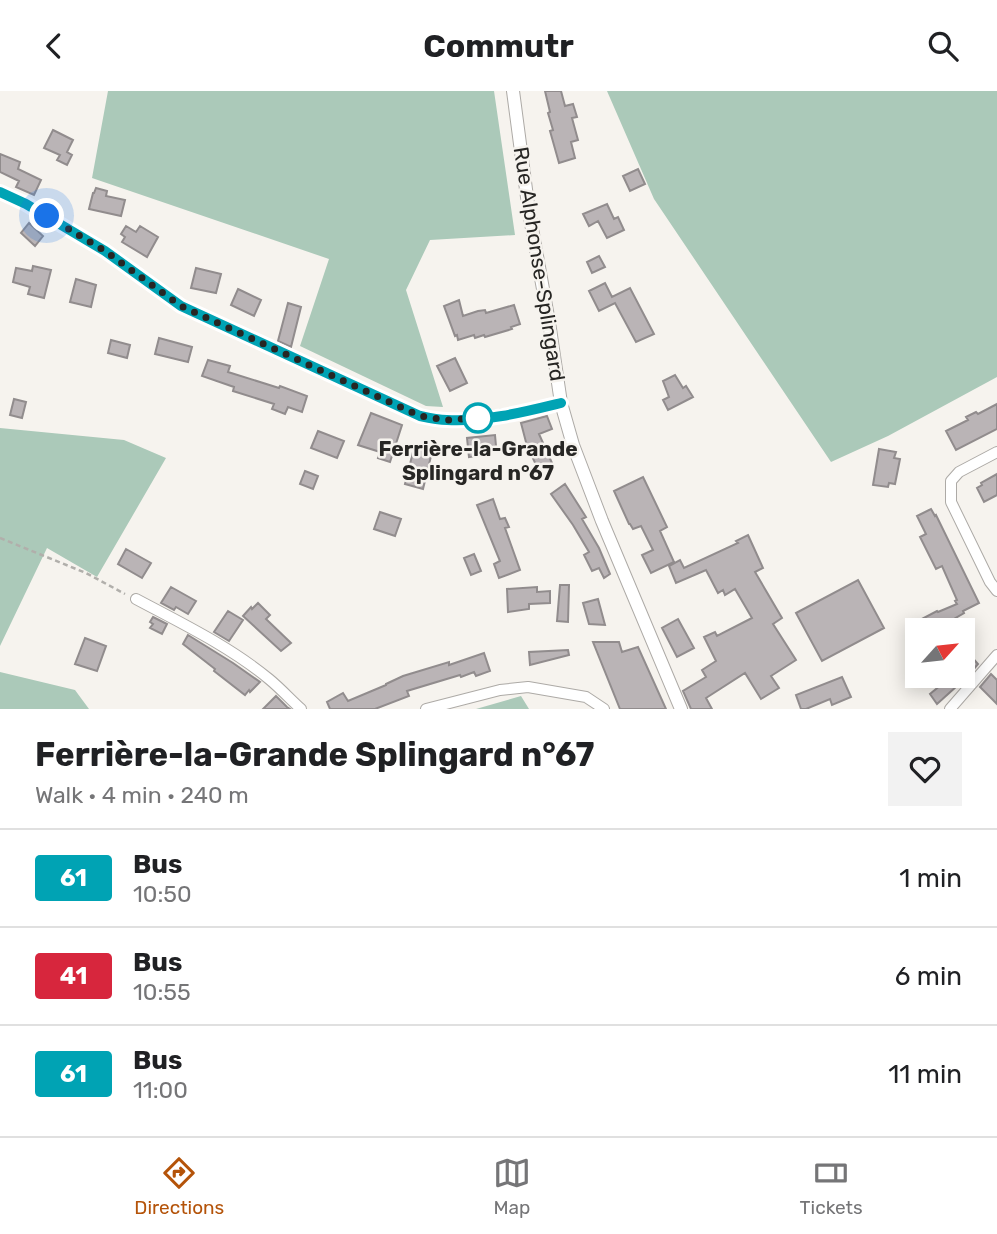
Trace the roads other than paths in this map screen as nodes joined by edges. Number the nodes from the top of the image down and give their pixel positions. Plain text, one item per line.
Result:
1 (513, 91) edge
2 (0, 192) edge
3 (561, 403) junction
4 (997, 452) edge
5 (997, 591) edge
6 (136, 599) road end
7 (997, 655) edge
8 (301, 709) edge
9 (426, 709) edge
10 (604, 709) edge
11 (681, 709) edge
12 (950, 709) edge

1 - 3 street, Rue Alphonse-Splingard
2 - 3 street
3 - 11 street, Rue Alphonse-Splingard
4 - 5 street
6 - 8 street
7 - 12 street
9 - 10 street

